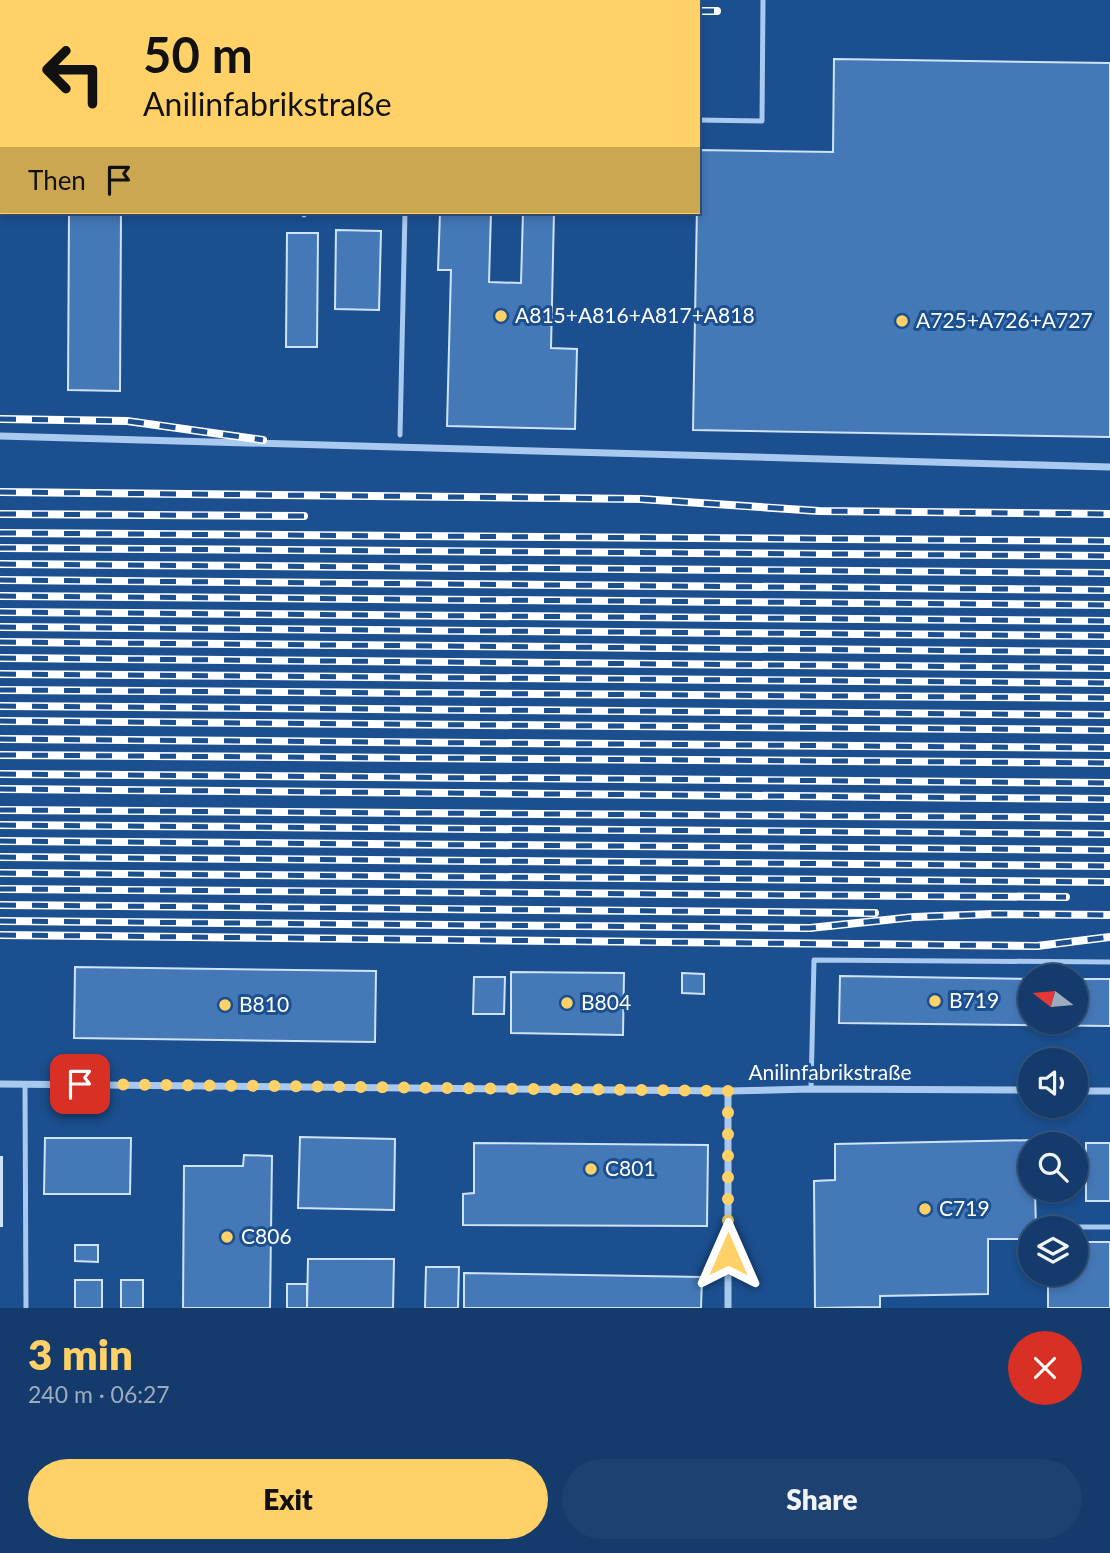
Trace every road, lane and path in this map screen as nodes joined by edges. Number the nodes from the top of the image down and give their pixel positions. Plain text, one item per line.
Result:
1 (764, 0) edge
2 (700, 120) edge
3 (405, 214) edge
4 (0, 436) edge
5 (400, 436) dead end
6 (1110, 467) edge
7 (1110, 962) edge
8 (0, 1084) edge
9 (25, 1084) junction
10 (811, 1089) junction
11 (1018, 1090) edge
12 (728, 1091) junction
13 (1088, 1091) edge
14 (1110, 1091) edge
15 (1088, 1227) edge
16 (1110, 1227) edge
17 (26, 1308) edge
18 (728, 1308) edge

1 - 2 lane
3 - 5 lane
4 - 6 street
7 - 10 lane
8 - 9 street, Anilinfabrikstraße
9 - 12 street, Anilinfabrikstraße
9 - 17 lane
10 - 11 street, Anilinfabrikstraße
10 - 12 street, Anilinfabrikstraße
12 - 18 street
13 - 14 street
15 - 16 lane

